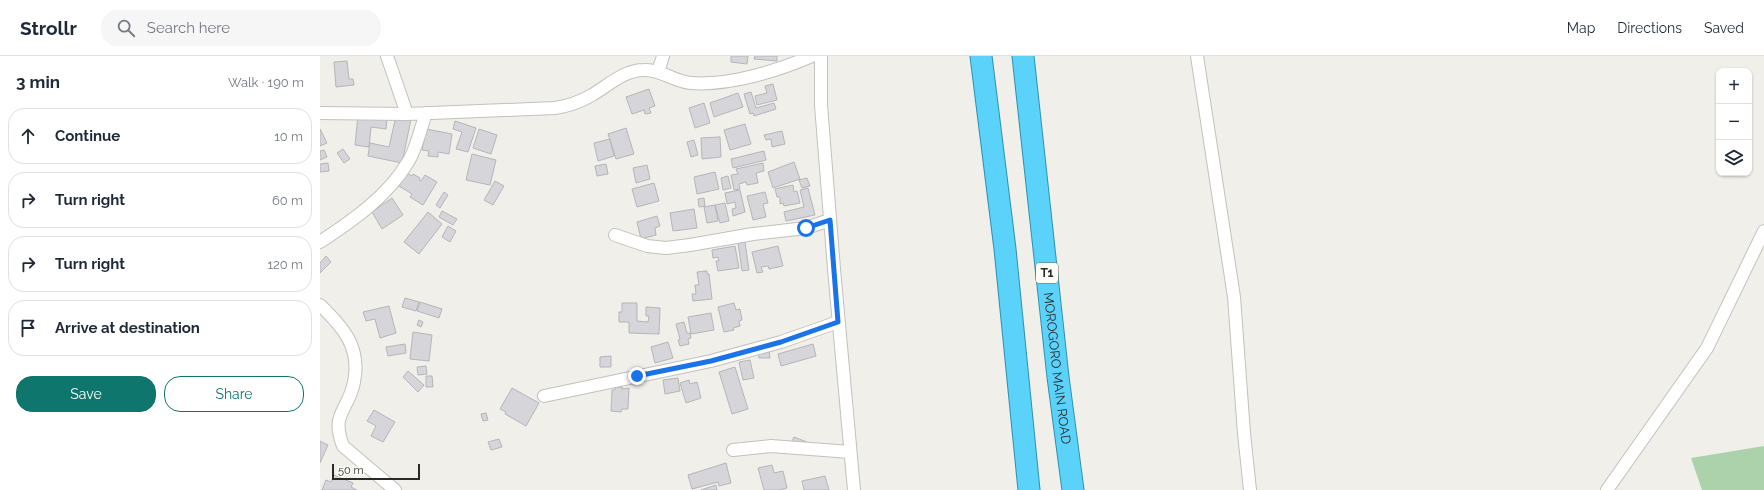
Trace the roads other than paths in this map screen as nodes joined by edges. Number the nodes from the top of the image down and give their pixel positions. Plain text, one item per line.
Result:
1 (387, 56) edge
2 (663, 56) edge
3 (812, 56) edge
4 (821, 56) edge
5 (981, 56) edge
6 (1023, 56) edge
7 (1197, 56) edge
8 (658, 72) junction
9 (320, 113) edge
10 (407, 114) junction
11 (426, 114) junction
12 (830, 220) junction
13 (1764, 231) edge
14 (615, 235) dead end
15 (320, 242) edge
16 (320, 305) edge
17 (838, 322) junction
18 (544, 396) dead end
19 (733, 450) dead end
20 (850, 452) junction
21 (395, 490) edge
22 (854, 490) edge
23 (1029, 490) edge
24 (1073, 490) edge
25 (1250, 490) edge
26 (1607, 490) edge

1 - 10 street
2 - 8 street
3 - 8 street
4 - 12 street
5 - 23 highway
6 - 24 highway, MOROGORO MAIN ROAD / T1
7 - 25 street
8 - 11 street
9 - 10 street
10 - 11 street
11 - 15 street
12 - 14 street
12 - 17 street
13 - 26 street
16 - 21 street
17 - 18 street
17 - 20 street
19 - 20 street
20 - 22 street

